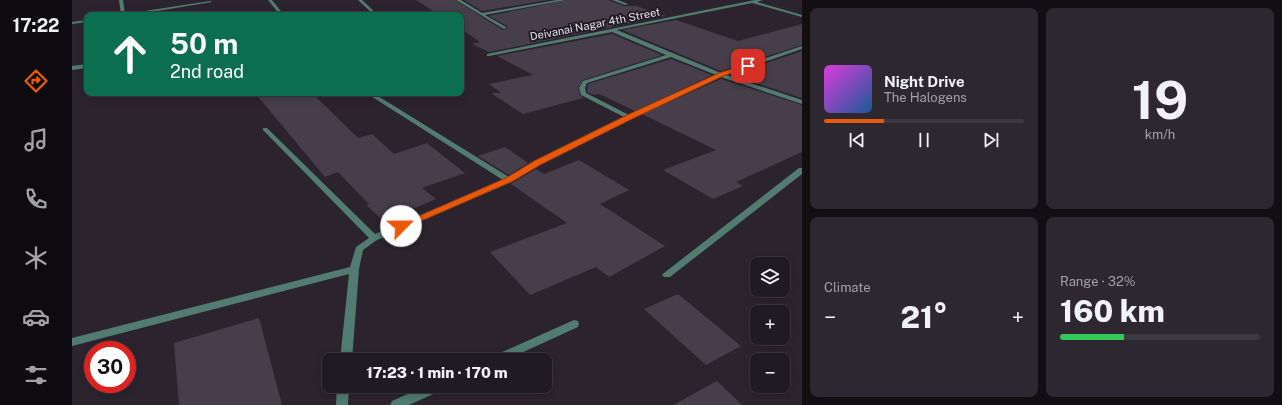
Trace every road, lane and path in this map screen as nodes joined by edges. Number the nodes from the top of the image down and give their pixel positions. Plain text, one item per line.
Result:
1 (121, 0) edge
2 (270, 0) edge
3 (360, 0) edge
4 (458, 0) edge
5 (564, 0) edge
6 (614, 0) edge
7 (746, 0) edge
8 (761, 0) edge
9 (210, 2) dead end
10 (753, 2) junction
11 (626, 4) dead end
12 (123, 12) edge
13 (144, 12) edge
14 (280, 12) edge
15 (373, 12) edge
16 (483, 14) junction
17 (802, 16) edge
18 (84, 21) edge
19 (73, 23) dead end
20 (504, 28) dead end
21 (612, 30) junction
22 (802, 48) edge
23 (489, 55) dead end
24 (671, 55) junction
25 (84, 66) edge
26 (72, 68) edge
27 (721, 75) junction
28 (374, 96) edge
29 (802, 102) edge
30 (629, 117) junction
31 (265, 129) dead end
32 (802, 170) edge
33 (510, 180) junction
34 (374, 238) junction
35 (354, 269) junction
36 (666, 275) dead end
37 (574, 324) dead end
38 (72, 342) edge
39 (347, 353) edge
40 (510, 353) edge
41 (343, 393) edge
42 (423, 393) edge
43 (342, 405) edge
44 (396, 405) edge

1 - 12 street
2 - 14 street
3 - 15 street
4 - 16 street
5 - 16 street
6 - 11 street
7 - 10 street
8 - 10 street, Deivanai Nagar 4th Street
9 - 13 street
10 - 17 street
10 - 21 street, Deivanai Nagar 4th Street
16 - 20 street
18 - 19 street
21 - 23 street, Deivanai Nagar 4th Street
21 - 24 street
22 - 27 street
24 - 27 street
24 - 30 street
25 - 26 street
27 - 29 street
27 - 30 street
28 - 33 street
30 - 33 street
31 - 34 street
32 - 36 street
33 - 34 street
34 - 35 street
35 - 38 street
35 - 39 street
37 - 40 street
41 - 43 street
42 - 44 street

